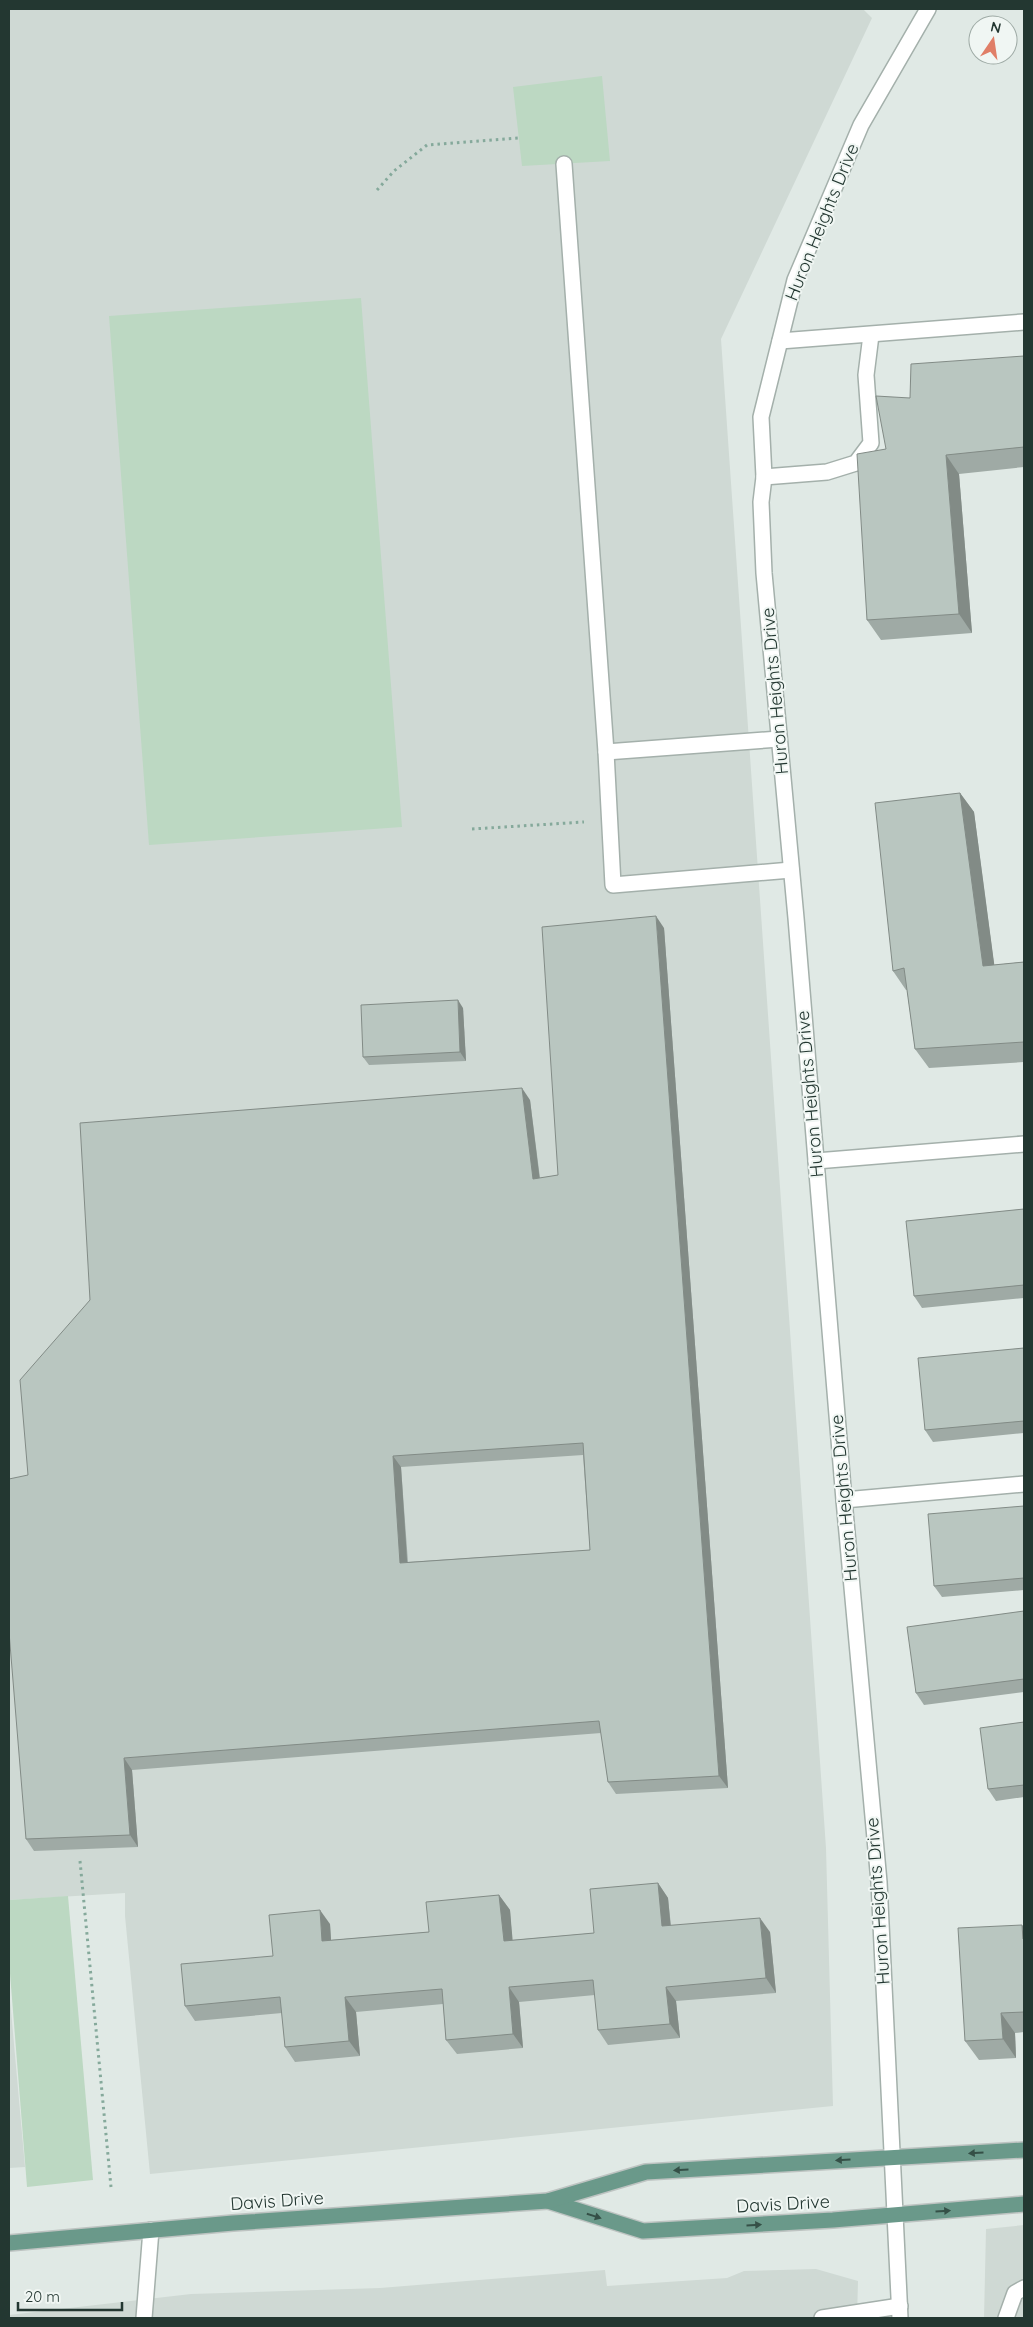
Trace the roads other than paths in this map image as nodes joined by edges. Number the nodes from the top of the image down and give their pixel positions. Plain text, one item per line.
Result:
1 (928, 9) edge
2 (564, 164) dead end
3 (1024, 322) edge
4 (871, 334) junction
5 (780, 341) junction
6 (764, 477) junction
7 (779, 740) junction
8 (606, 752) junction
9 (791, 870) junction
10 (1024, 1144) edge
11 (816, 1161) junction
12 (1024, 1484) edge
13 (844, 1500) junction
14 (1024, 2150) edge
15 (892, 2158) junction
16 (548, 2201) junction
17 (1024, 2204) edge
18 (895, 2215) junction
19 (151, 2230) junction
20 (9, 2243) edge
21 (1024, 2288) edge
22 (900, 2312) edge
23 (144, 2318) edge
24 (822, 2318) edge
25 (1006, 2318) edge

1 - 5 street, Huron Heights Drive
2 - 8 street
3 - 4 street
4 - 5 street
4 - 6 street
5 - 6 street, Huron Heights Drive
6 - 7 street, Huron Heights Drive
7 - 8 street
7 - 9 street, Huron Heights Drive
8 - 9 street
9 - 11 street, Huron Heights Drive
10 - 11 street
11 - 13 street, Huron Heights Drive
12 - 13 street
13 - 15 street, Huron Heights Drive
14 -> 15 main road, Davis Drive
15 -> 16 main road, Davis Drive
15 - 18 street, Huron Heights Drive
16 -> 18 main road, Davis Drive
16 - 19 main road, Davis Drive
18 -> 17 main road, Davis Drive
18 - 22 street, Huron Heights Drive
19 - 20 main road, Davis Drive
19 - 23 street
21 - 25 street
22 - 24 street

